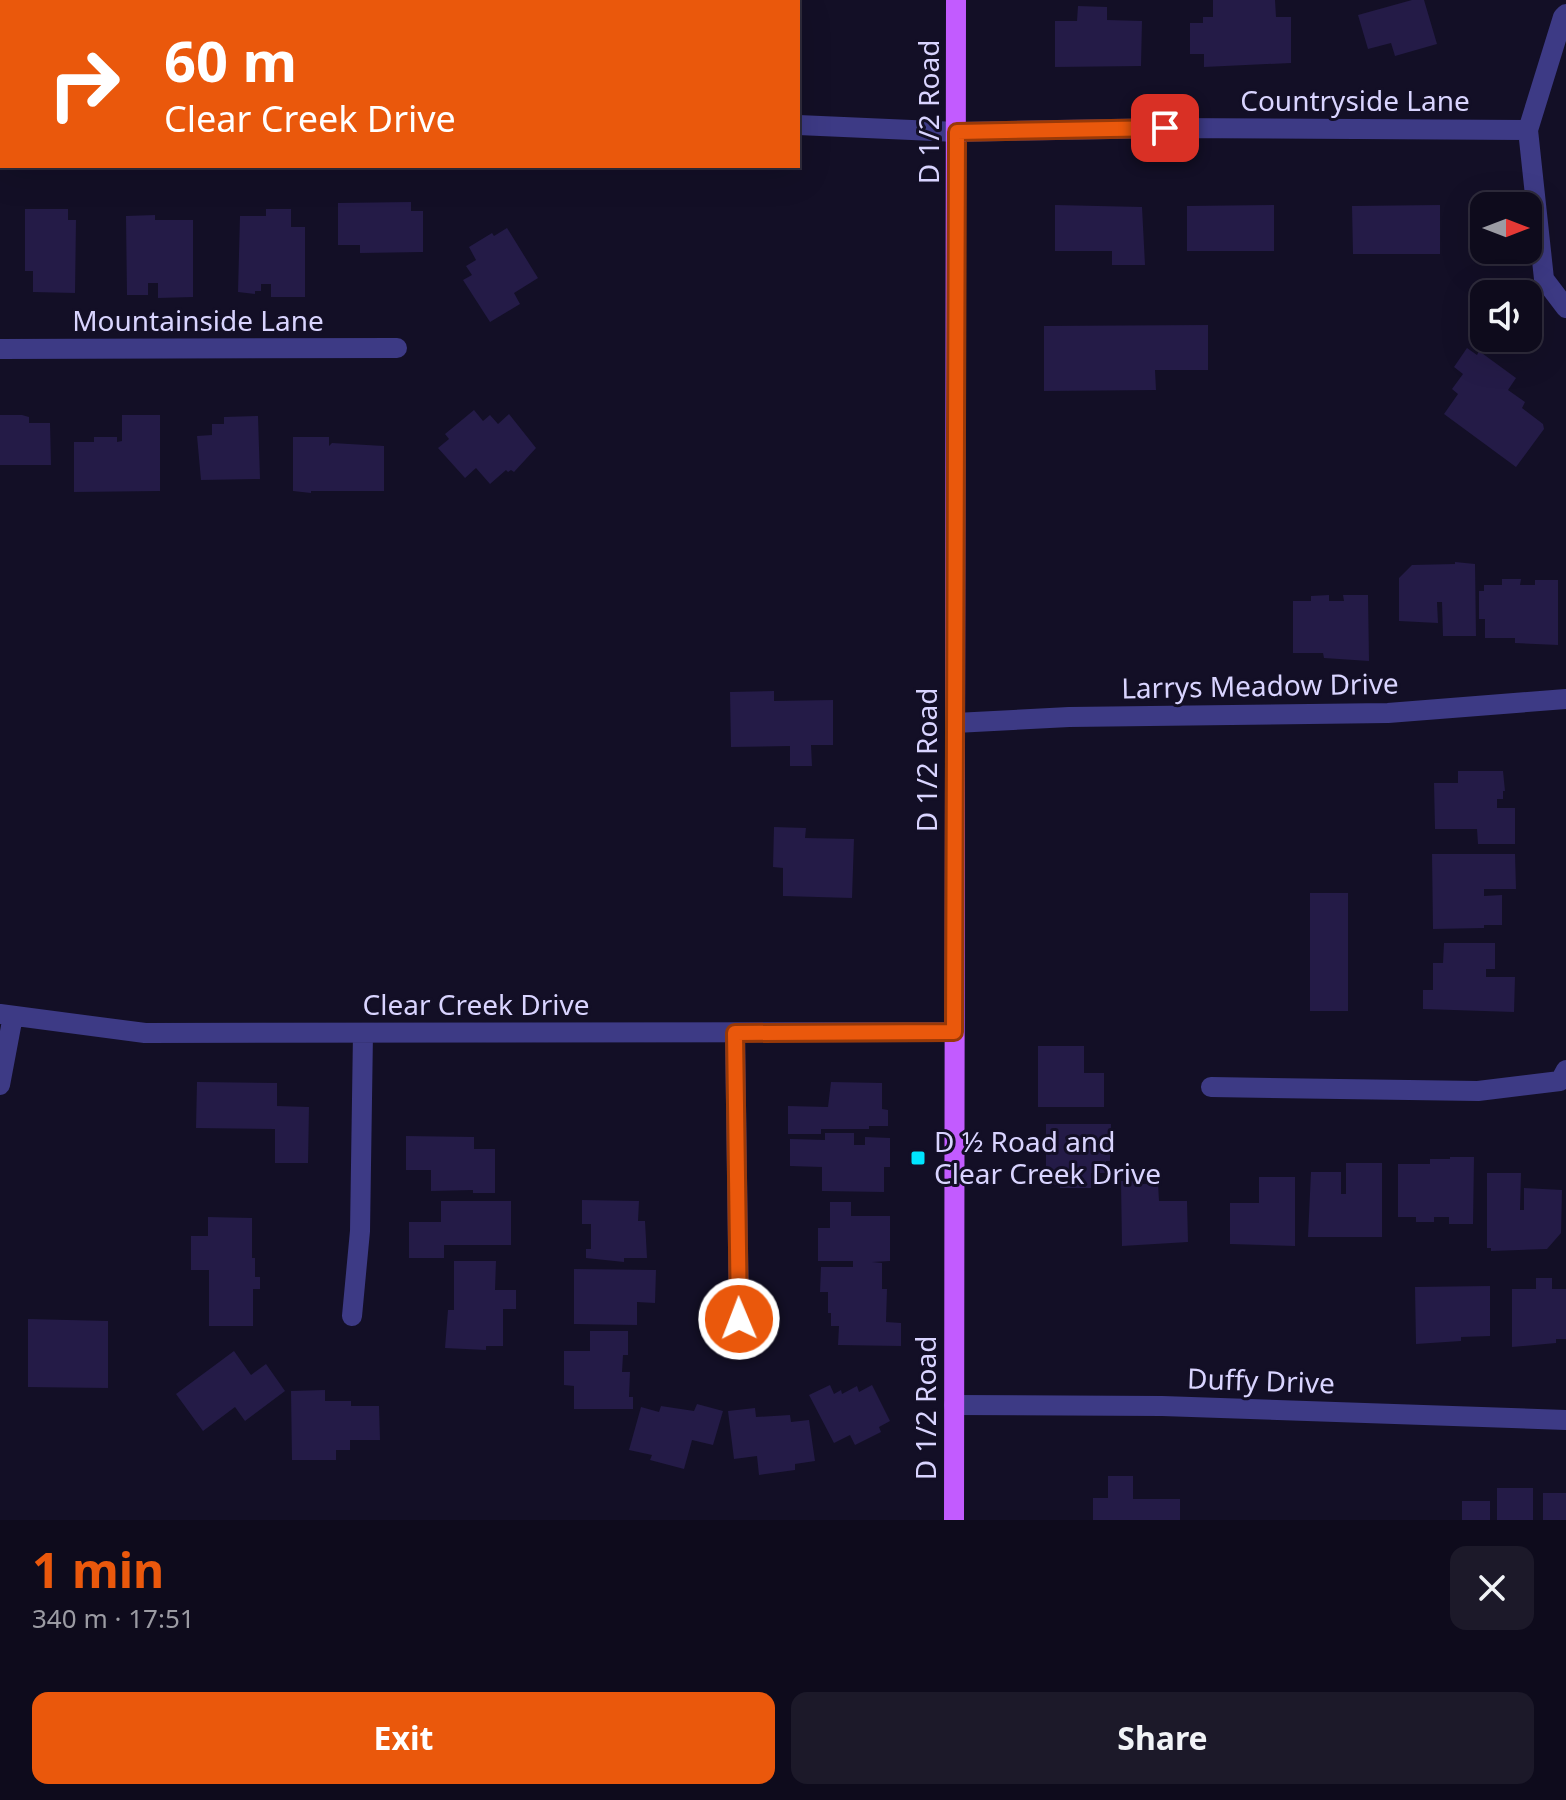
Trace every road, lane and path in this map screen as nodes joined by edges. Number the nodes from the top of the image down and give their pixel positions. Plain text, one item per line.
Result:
1 (956, 0) edge
2 (1566, 14) edge
3 (800, 125) edge
4 (1528, 130) junction
5 (957, 132) junction
6 (1566, 308) edge
7 (397, 348) dead end
8 (0, 349) edge
9 (1566, 699) edge
10 (955, 723) junction
11 (6, 1015) edge
12 (954, 1032) junction
13 (363, 1033) junction
14 (735, 1033) junction
15 (1566, 1070) edge
16 (0, 1085) edge
17 (1211, 1087) dead end
18 (352, 1316) dead end
19 (739, 1319) dead end
20 (954, 1405) junction
21 (1566, 1420) edge
22 (954, 1520) edge

1 - 5 main road, D 1/2 Road
2 - 4 street
3 - 5 street, Countryside Lane
4 - 5 street, Countryside Lane
4 - 6 street
5 - 10 main road, D 1/2 Road
7 - 8 street, Mountainside Lane
9 - 10 street, Larrys Meadow Drive
10 - 12 main road, D 1/2 Road
11 - 13 street, Clear Creek Drive
11 - 16 street
12 - 14 street, Clear Creek Drive
12 - 20 main road, D 1/2 Road
13 - 14 street, Clear Creek Drive
13 - 18 street
14 - 19 street
15 - 17 street
20 - 21 street, Duffy Drive
20 - 22 main road, D 1/2 Road

